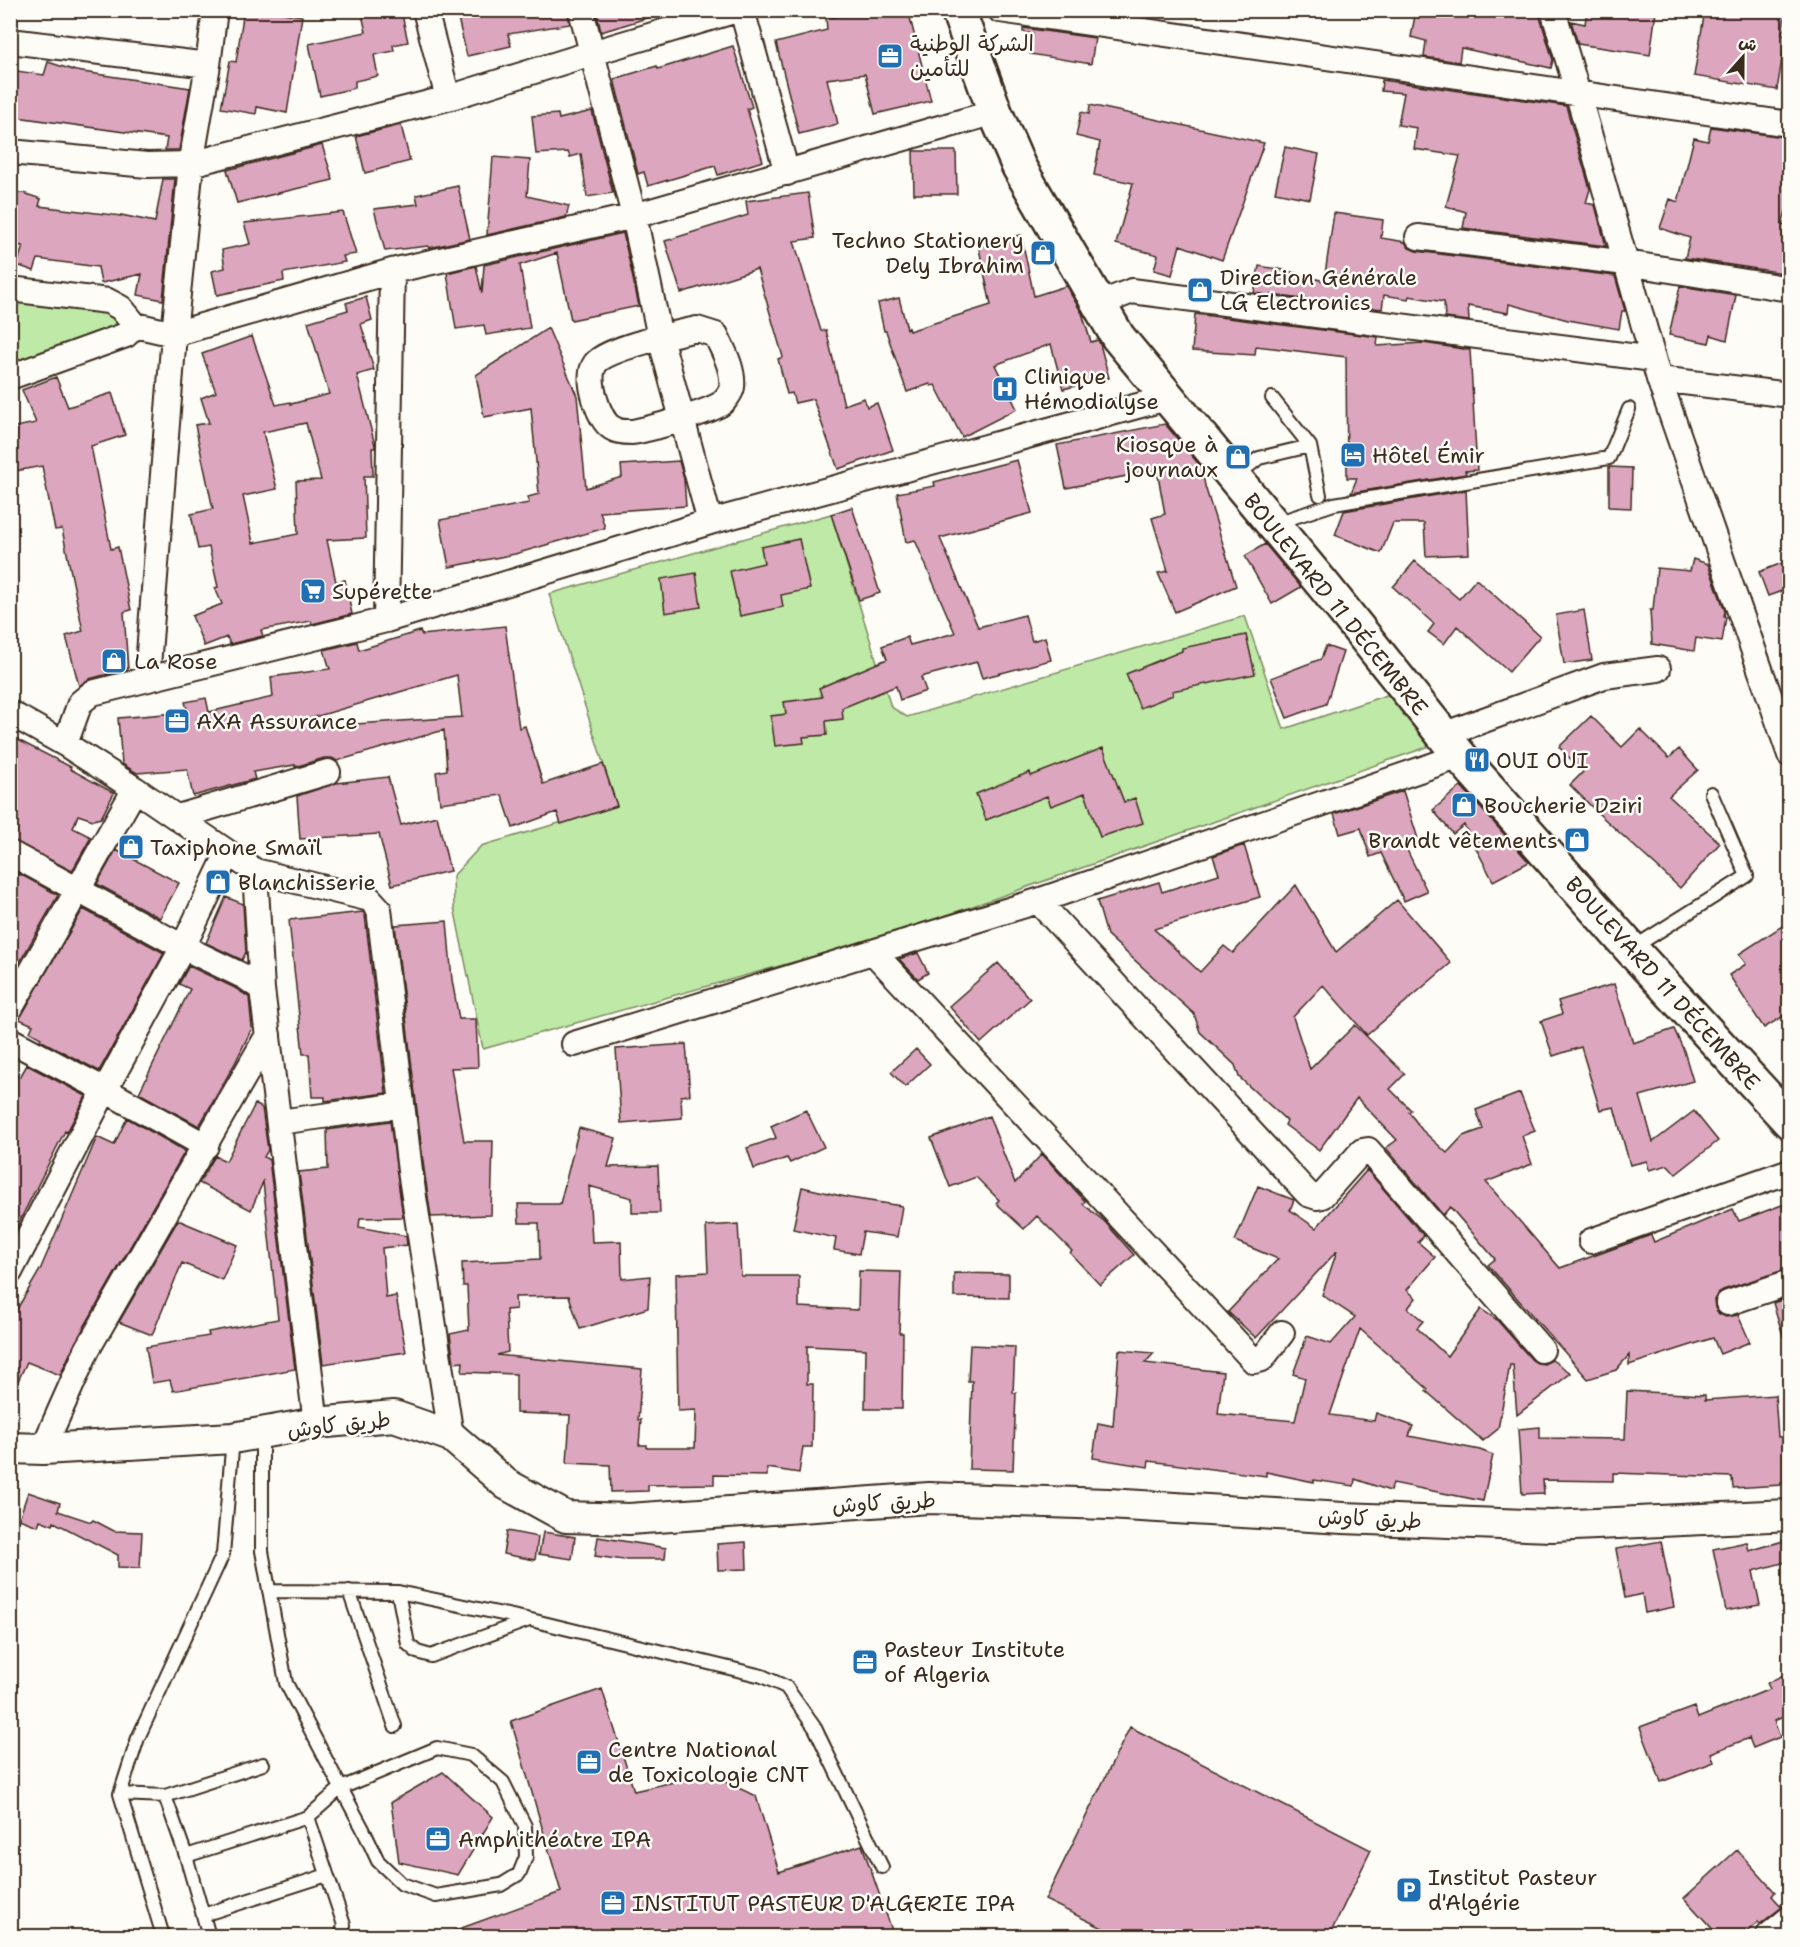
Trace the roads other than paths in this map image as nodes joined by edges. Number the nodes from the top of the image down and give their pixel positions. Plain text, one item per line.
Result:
1 (215, 10) edge
2 (425, 10) edge
3 (581, 10) edge
4 (738, 10) edge
5 (742, 10) edge
6 (958, 10) edge
7 (1000, 10) edge
8 (1553, 10) edge
9 (10, 41) edge
10 (592, 53) junction
11 (208, 65) junction
12 (1576, 93) junction
13 (448, 98) junction
14 (995, 112) junction
15 (1790, 124) edge
16 (10, 152) edge
17 (191, 164) junction
18 (788, 173) junction
19 (634, 216) junction
20 (1418, 237) dead end
21 (1626, 262) junction
22 (392, 271) junction
23 (1790, 289) edge
24 (10, 290) edge
25 (1099, 304) junction
26 (135, 325) junction
27 (174, 334) junction
28 (660, 337) junction
29 (1656, 369) junction
30 (10, 377) edge
31 (1790, 395) edge
32 (1167, 398) junction
33 (1272, 398) dead end
34 (1629, 409) dead end
35 (681, 418) junction
36 (1310, 446) junction
37 (1234, 478) junction
38 (1320, 495) dead end
39 (710, 522) junction
40 (1272, 524) junction
41 (386, 620) junction
42 (1658, 669) dead end
43 (147, 679) junction
44 (10, 713) edge
45 (1783, 718) edge
46 (65, 744) junction
47 (1451, 745) junction
48 (1790, 755) edge
49 (328, 772) dead end
50 (135, 789) junction
51 (1711, 793) dead end
52 (178, 817) junction
53 (10, 853) edge
54 (228, 853) junction
55 (255, 871) junction
56 (76, 889) junction
57 (1038, 901) junction
58 (183, 947) junction
59 (1630, 949) junction
60 (874, 953) junction
61 (262, 989) junction
62 (10, 1009) edge
63 (268, 1035) junction
64 (10, 1040) edge
65 (574, 1044) dead end
66 (105, 1089) junction
67 (402, 1105) junction
68 (279, 1122) junction
69 (1790, 1122) edge
70 (206, 1146) junction
71 (1790, 1171) edge
72 (1591, 1241) dead end
73 (10, 1272) edge
74 (1790, 1282) edge
75 (1728, 1303) dead end
76 (1282, 1333) dead end
77 (1542, 1350) dead end
78 (316, 1423) junction
79 (262, 1433) junction
80 (451, 1436) junction
81 (232, 1438) junction
82 (10, 1448) edge
83 (43, 1449) junction
84 (1790, 1515) edge
85 (269, 1591) junction
86 (349, 1591) junction
87 (398, 1592) junction
88 (531, 1620) junction
89 (396, 1725) dead end
90 (263, 1764) dead end
91 (342, 1788) junction
92 (120, 1794) junction
93 (165, 1796) junction
94 (308, 1817) junction
95 (186, 1856) junction
96 (882, 1867) dead end
97 (327, 1875) junction
98 (203, 1915) junction
99 (1790, 1918) edge
100 (163, 1936) edge
101 (209, 1936) edge
102 (341, 1936) edge
103 (1768, 1936) edge

1 - 11 street
2 - 13 street
3 - 10 street
4 - 10 street
5 - 18 street
6 - 14 main road, BOULEVARD 11 DÉCEMBRE
7 - 12 street
8 - 12 street
9 - 11 street
10 - 13 street
10 - 19 street
11 - 17 street
12 - 15 street
12 - 21 street
13 - 17 street
14 - 18 street
14 - 25 main road, BOULEVARD 11 DÉCEMBRE
16 - 17 street
17 - 27 street
18 - 19 street
19 - 22 street
19 - 28 street
20 - 21 street
21 - 23 street
21 - 29 street
22 - 27 street
22 - 41 street
24 - 26 street
25 - 29 street
25 - 32 main road, BOULEVARD 11 DÉCEMBRE
26 - 27 street
26 - 30 street
27 - 43 street
28 - 35 street
28 - 35 street
28 - 35 street
29 - 31 street
29 - 45 street
32 - 37 main road, BOULEVARD 11 DÉCEMBRE
32 - 39 street
33 - 36 lane
34 - 40 lane
35 - 39 street
36 - 37 lane
36 - 38 lane
37 - 40 main road, BOULEVARD 11 DÉCEMBRE
39 - 41 street
40 - 47 main road, BOULEVARD 11 DÉCEMBRE
41 - 43 street
42 - 47 street, BOULEVARD 11 DÉCEMBRE
43 - 46 street
44 - 46 street
45 - 48 street
46 - 50 street
47 - 57 street
47 - 59 main road, BOULEVARD 11 DÉCEMBRE
49 - 52 street
50 - 52 street
50 - 56 street
51 - 59 lane
52 - 54 street
53 - 56 street
54 - 55 street
54 - 58 street
55 - 61 street
55 - 67 street
56 - 58 street
56 - 62 street
57 - 60 street
57 - 77 street
58 - 61 street
58 - 66 street
59 - 69 main road, BOULEVARD 11 DÉCEMBRE
60 - 65 street
60 - 76 street
61 - 63 street
63 - 68 street
63 - 70 street
64 - 66 street
66 - 70 street
66 - 73 street
67 - 68 street
67 - 80 street
68 - 78 street
70 - 83 street
71 - 72 street
74 - 75 street
78 - 79 street, طريق كاوش
78 - 80 street, طريق كاوش
79 - 81 street, طريق كاوش
79 - 85 lane
80 - 84 street, طريق كاوش
81 - 83 street, طريق كاوش
81 - 92 lane
82 - 83 street, طريق كاوش
85 - 86 lane
85 - 91 lane
86 - 87 lane
86 - 89 lane
87 - 88 lane
87 - 88 lane
88 - 96 lane
90 - 93 lane
91 - 91 lane
91 - 94 lane
92 - 93 lane
92 - 100 lane
93 - 95 lane
94 - 95 lane
94 - 97 lane
95 - 98 lane
97 - 98 lane
97 - 102 lane
98 - 101 lane
99 - 103 street

